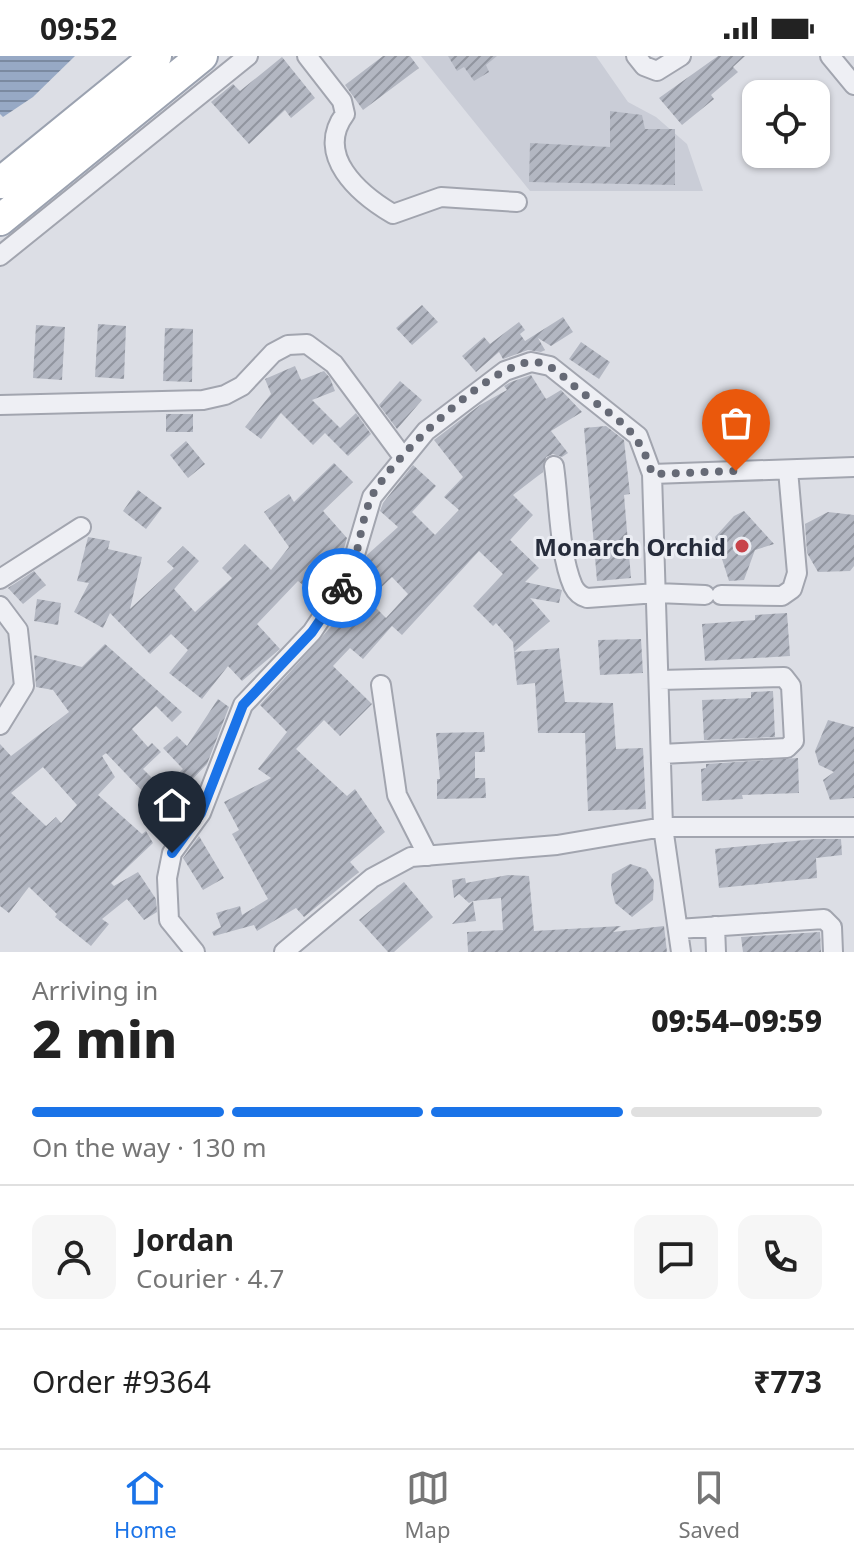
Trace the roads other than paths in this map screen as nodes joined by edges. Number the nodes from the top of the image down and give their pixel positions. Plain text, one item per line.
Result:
1 (156, 56) edge
2 (202, 56) edge
3 (248, 56) edge
4 (307, 56) edge
5 (636, 56) edge
6 (681, 56) edge
7 (830, 56) edge
8 (854, 85) edge
9 (0, 183) edge
10 (517, 202) dead end
11 (0, 220) edge
12 (0, 256) edge
13 (0, 405) edge
14 (403, 457) junction
15 (554, 466) dead end
16 (854, 467) edge
17 (788, 470) junction
18 (652, 474) junction
19 (81, 527) dead end
20 (0, 579) edge
21 (657, 593) junction
22 (0, 606) edge
23 (659, 680) junction
24 (381, 685) dead end
25 (0, 725) edge
26 (661, 754) junction
27 (663, 827) junction
28 (854, 827) edge
29 (428, 856) junction
30 (715, 926) junction
31 (678, 929) junction
32 (195, 952) edge
33 (284, 952) edge
34 (681, 952) edge
35 (716, 952) edge
36 (833, 952) edge

1 - 9 main road
2 - 11 main road
3 - 12 street
4 - 10 street
5 - 6 street
7 - 8 street
13 - 14 street
14 - 18 street
14 - 32 street
15 - 21 street
16 - 17 street
17 - 18 street
17 - 21 street
18 - 21 street
19 - 20 street
21 - 23 street
22 - 25 street
23 - 26 street
23 - 26 street
24 - 29 street
26 - 27 street
27 - 28 street
27 - 29 street
27 - 31 street
29 - 33 street
30 - 31 street
30 - 35 street
30 - 36 street
31 - 34 street

